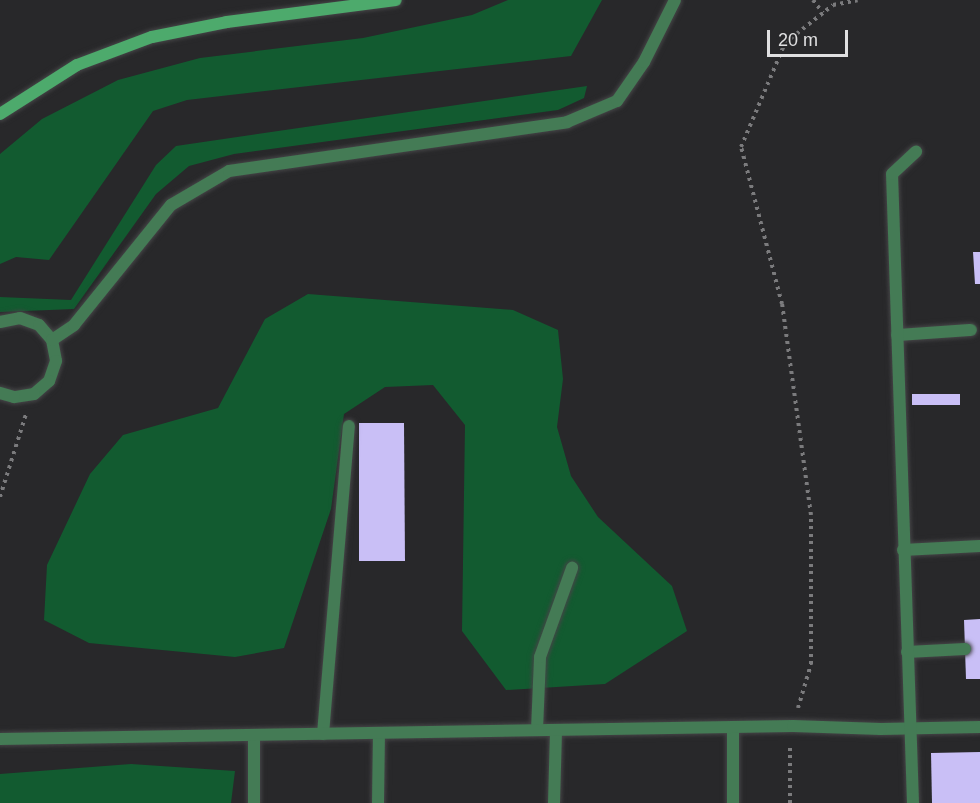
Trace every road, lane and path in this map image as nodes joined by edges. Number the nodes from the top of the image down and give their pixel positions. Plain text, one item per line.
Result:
1 (396, 0) edge
2 (675, 0) edge
3 (813, 0) edge
4 (858, 0) edge
5 (824, 13) junction
6 (0, 114) edge
7 (916, 152) dead end
8 (0, 322) edge
9 (971, 330) dead end
10 (897, 335) junction
11 (52, 340) junction
12 (0, 393) edge
13 (34, 394) junction
14 (349, 426) dead end
15 (0, 497) edge
16 (980, 546) edge
17 (903, 550) junction
18 (572, 568) dead end
19 (965, 649) dead end
20 (907, 652) junction
21 (793, 726) junction
22 (980, 727) edge
23 (733, 728) junction
24 (909, 729) junction
25 (537, 730) junction
26 (556, 730) junction
27 (323, 734) junction
28 (379, 734) junction
29 (254, 735) junction
30 (0, 739) edge
31 (254, 803) edge
32 (378, 803) edge
33 (554, 803) edge
34 (733, 803) edge
35 (790, 803) edge
36 (913, 803) edge

1 - 6 main road
2 - 11 street
3 - 5 path
4 - 5 path
5 - 21 path
7 - 10 street
8 - 11 street
9 - 10 street
10 - 17 street
11 - 13 street
12 - 13 street
13 - 15 path
14 - 27 street
16 - 17 street
17 - 20 street
18 - 25 street
19 - 20 street
20 - 24 street
21 - 23 street
21 - 24 street
21 - 35 path
22 - 24 street
23 - 26 street
23 - 34 street
24 - 36 street
25 - 26 street
25 - 28 street
26 - 33 street
27 - 28 street
27 - 29 street
28 - 32 street
29 - 30 street
29 - 31 street

